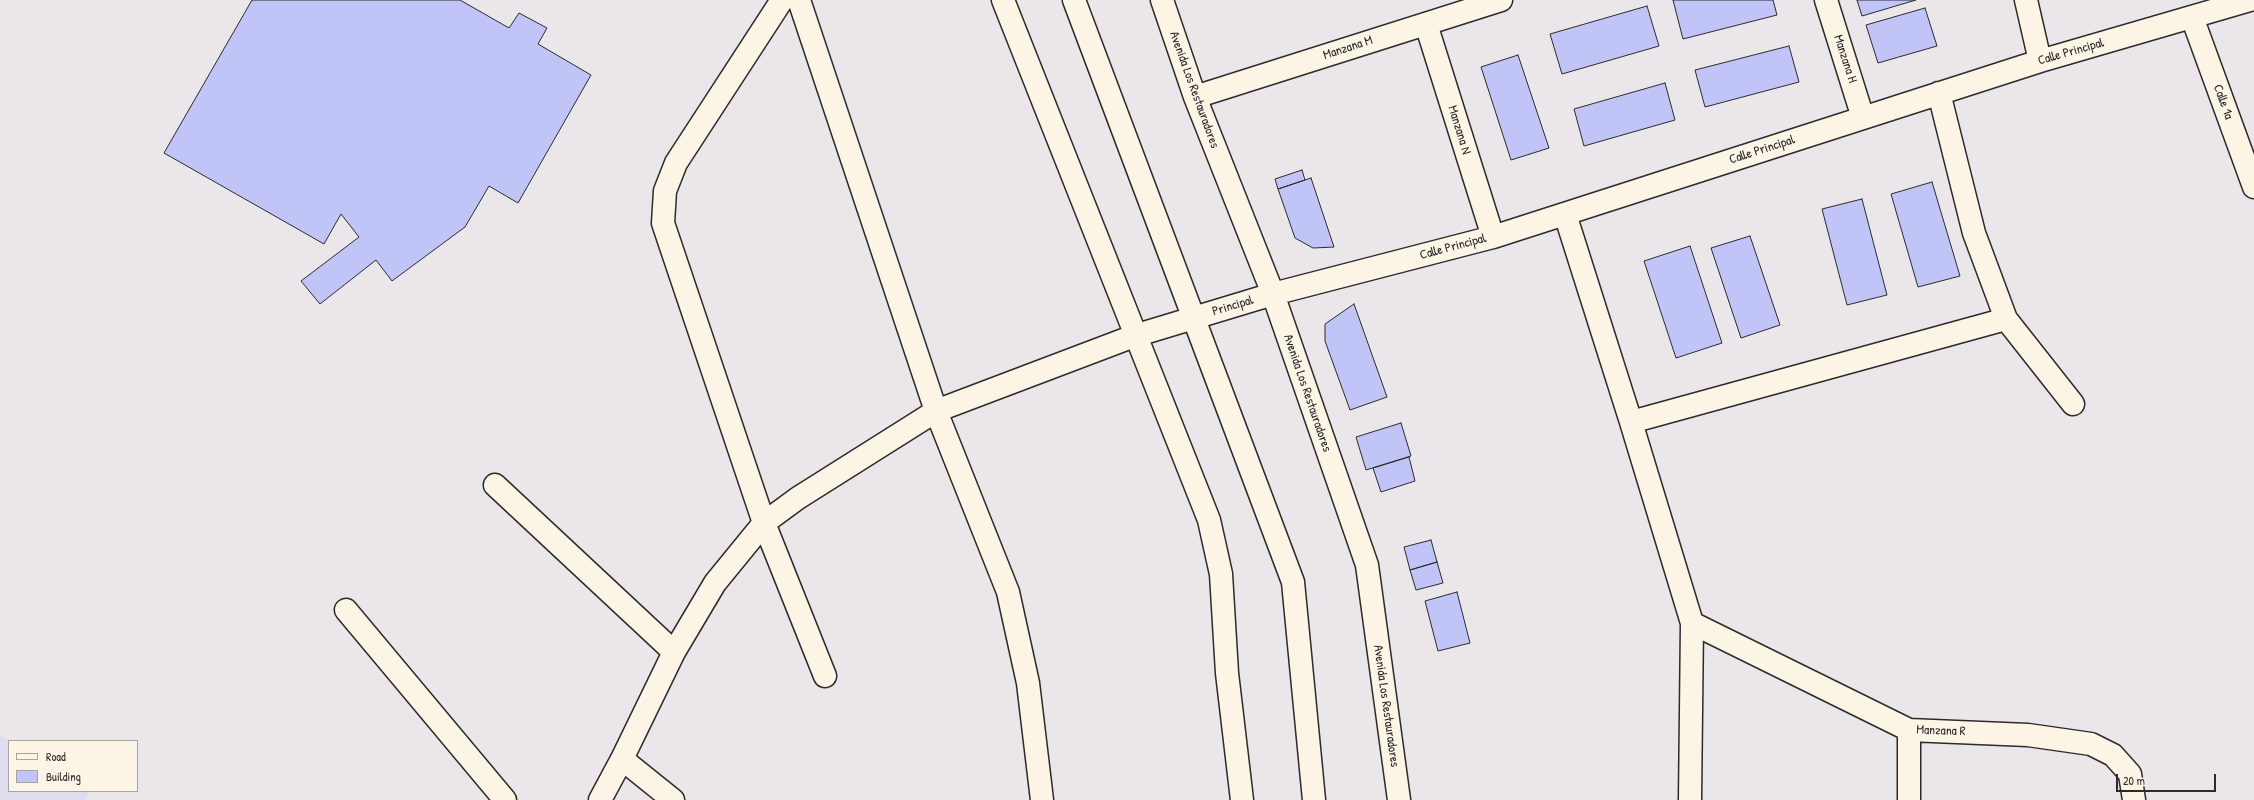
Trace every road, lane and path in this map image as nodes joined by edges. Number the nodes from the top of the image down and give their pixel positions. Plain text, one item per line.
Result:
1 (782, 0) edge
2 (799, 0) edge
3 (1003, 0) edge
4 (1074, 0) edge
5 (1162, 0) edge
6 (1501, 0) edge
7 (1826, 0) edge
8 (2026, 0) edge
9 (2250, 0) edge
10 (2192, 17) junction
11 (1426, 24) junction
12 (2040, 61) junction
13 (1939, 93) junction
14 (1195, 97) junction
15 (1863, 118) junction
16 (2254, 188) edge
17 (1565, 214) junction
18 (1493, 237) junction
19 (1273, 294) junction
20 (1194, 318) junction
21 (2006, 319) junction
22 (1134, 336) junction
23 (2072, 404) dead end
24 (936, 411) junction
25 (1631, 422) junction
26 (495, 485) dead end
27 (764, 523) junction
28 (346, 610) dead end
29 (1692, 624) junction
30 (674, 652) junction
31 (825, 676) dead end
32 (1909, 730) junction
33 (622, 759) junction
34 (505, 800) edge
35 (600, 800) edge
36 (673, 800) edge
37 (1042, 800) edge
38 (1242, 800) edge
39 (1314, 800) edge
40 (1399, 800) edge
41 (1690, 800) edge
42 (1908, 800) edge
43 (2134, 800) edge

1 - 27 street
2 - 24 street
3 - 22 street
4 - 20 street
5 - 14 street, Avenida Los Restauradores
6 - 11 street, Manzana M
7 - 15 street, Manzana H
8 - 12 street
9 - 10 street, Calle Principal
10 - 12 street, Calle Principal
10 - 16 street, Calle 1a
11 - 14 street, Manzana M
11 - 18 street, Manzana N
12 - 13 street, Calle Principal
13 - 15 street, Calle Principal
13 - 21 street
14 - 19 street, Avenida Los Restauradores
15 - 17 street, Calle Principal
17 - 18 street, Calle Principal
17 - 25 street
18 - 19 street, Calle Principal
19 - 20 street, Principal
19 - 40 street, Avenida Los Restauradores
20 - 22 street, Principal
20 - 39 street
21 - 23 street
21 - 25 street
22 - 24 street, Principal
22 - 38 street
24 - 27 street, Principal
24 - 37 street
25 - 29 street
26 - 30 street
27 - 30 street, Principal
27 - 31 street
28 - 34 street
29 - 32 street, Manzana R
29 - 41 street
30 - 33 street, Principal
32 - 42 street
32 - 43 street, Manzana R
33 - 35 street, Principal
33 - 36 street

